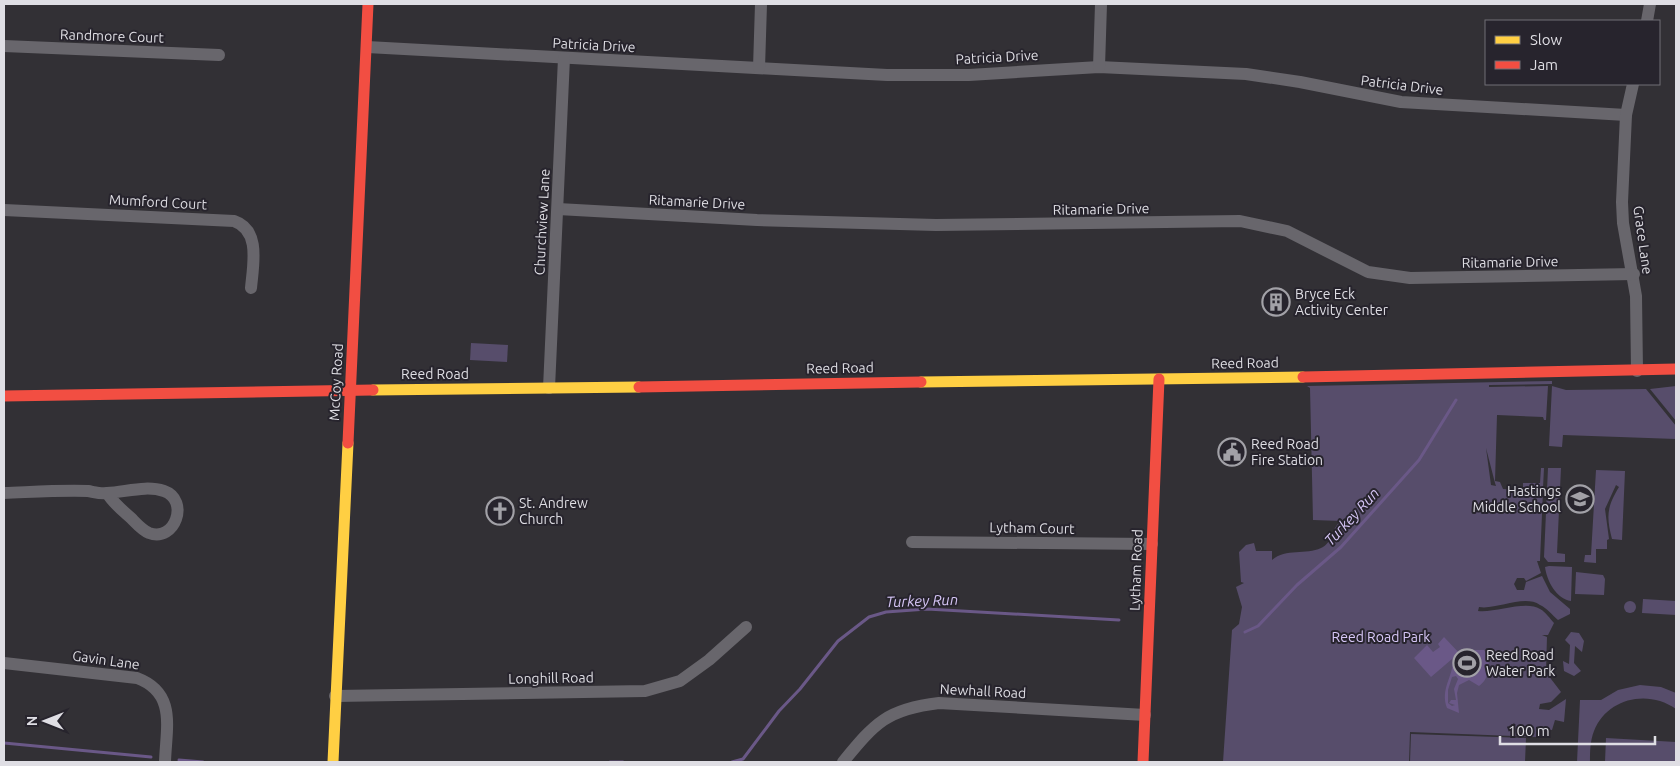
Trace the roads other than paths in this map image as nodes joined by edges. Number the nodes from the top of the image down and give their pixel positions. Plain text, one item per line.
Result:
1 (368, 4) edge
2 (762, 4) edge
3 (1101, 4) edge
4 (1650, 4) edge
5 (1648, 20) edge
6 (4, 46) edge
7 (367, 47) junction
8 (219, 55) dead end
9 (564, 58) junction
10 (1099, 67) junction
11 (759, 68) junction
12 (1633, 85) edge
13 (1626, 115) junction
14 (4, 210) edge
15 (558, 210) junction
16 (1634, 274) junction
17 (251, 288) dead end
18 (1676, 369) edge
19 (1637, 371) junction
20 (1159, 379) junction
21 (549, 388) junction
22 (350, 390) junction
23 (4, 396) edge
24 (4, 493) edge
25 (107, 493) junction
26 (912, 542) dead end
27 (1152, 544) junction
28 (746, 627) dead end
29 (4, 664) edge
30 (335, 696) junction
31 (1144, 715) junction
32 (165, 762) edge
33 (333, 762) edge
34 (843, 762) edge
35 (1143, 762) edge

1 - 7 main road, McCoy Road
2 - 11 street
3 - 10 street
4 - 5 street
6 - 8 street, Randmore Court
7 - 9 street, Patricia Drive
7 - 22 main road, McCoy Road
9 - 11 street, Patricia Drive
9 - 15 street, Churchview Lane
10 - 11 street, Patricia Drive
10 - 13 street, Patricia Drive
12 - 13 street, Grace Lane
13 - 16 street, Grace Lane
14 - 17 street, Mumford Court
15 - 16 street, Ritamarie Drive
15 - 21 street, Churchview Lane
16 - 19 street, Grace Lane
18 - 19 main road, Reed Road
19 - 20 main road, Reed Road
20 - 21 main road, Reed Road
20 - 27 main road, Lytham Road
21 - 22 main road, Reed Road
22 - 23 main road, Reed Road
22 - 30 main road, McCoy Road
24 - 25 street
25 - 25 street
26 - 27 street, Lytham Court
27 - 31 main road, Lytham Road
28 - 30 street, Longhill Road
29 - 32 street, Gavin Lane
30 - 33 main road, McCoy Road
31 - 34 street, Newhall Road
31 - 35 main road, Lytham Road

